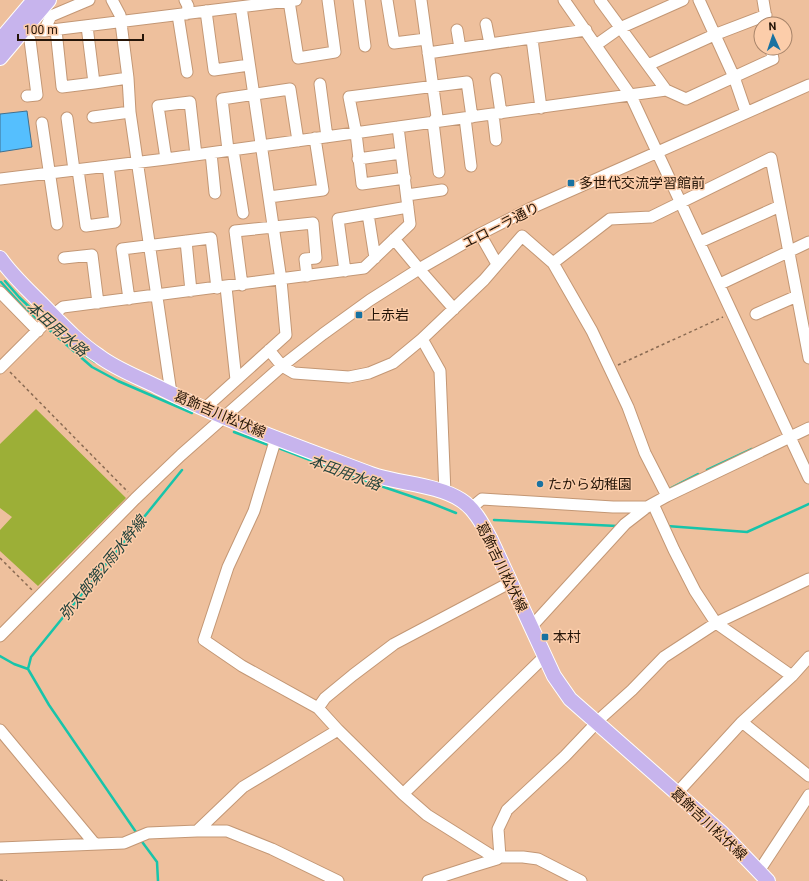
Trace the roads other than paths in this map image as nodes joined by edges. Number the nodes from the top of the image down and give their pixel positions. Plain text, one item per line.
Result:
1 (34, 0) edge
2 (49, 0) edge
3 (89, 0) edge
4 (112, 0) edge
5 (185, 0) edge
6 (293, 0) edge
7 (328, 0) edge
8 (359, 0) edge
9 (387, 0) edge
10 (421, 0) edge
11 (564, 0) edge
12 (600, 0) edge
13 (683, 0) edge
14 (699, 0) edge
15 (763, 0) edge
16 (272, 1) edge
17 (241, 7) junction
18 (206, 11) junction
19 (183, 14) junction
20 (765, 16) edge
21 (120, 22) junction
22 (486, 24) dead end
23 (753, 24) edge
24 (87, 26) junction
25 (620, 28) junction
26 (24, 30) junction
27 (56, 30) junction
28 (457, 30) dead end
29 (586, 30) junction
30 (44, 31) junction
31 (714, 35) junction
32 (426, 38) junction
33 (532, 39) junction
34 (0, 40) edge
35 (490, 44) junction
36 (596, 45) junction
37 (365, 46) dead end
38 (460, 48) junction
39 (428, 53) junction
40 (772, 56) edge
41 (0, 58) edge
42 (648, 65) junction
43 (249, 66) junction
44 (187, 72) dead end
45 (734, 77) junction
46 (128, 78) junction
47 (496, 79) dead end
48 (94, 83) junction
49 (320, 84) dead end
50 (809, 85) edge
51 (432, 87) junction
52 (666, 90) junction
53 (254, 95) junction
54 (27, 96) dead end
55 (631, 96) junction
56 (541, 108) junction
57 (130, 112) junction
58 (746, 112) junction
59 (497, 114) junction
60 (93, 117) dead end
61 (66, 118) dead end
62 (468, 118) junction
63 (433, 122) junction
64 (42, 123) dead end
65 (398, 127) junction
66 (356, 133) junction
67 (327, 137) junction
68 (315, 138) junction
69 (496, 140) dead end
70 (298, 141) junction
71 (261, 146) junction
72 (231, 150) junction
73 (658, 151) junction
74 (211, 152) junction
75 (402, 153) junction
76 (196, 154) junction
77 (166, 159) junction
78 (358, 159) junction
79 (137, 162) junction
80 (108, 166) junction
81 (471, 166) dead end
82 (76, 170) junction
83 (440, 172) dead end
84 (50, 173) junction
85 (405, 178) junction
86 (0, 179) edge
87 (442, 190) dead end
88 (215, 193) dead end
89 (407, 195) junction
90 (269, 197) junction
91 (681, 202) junction
92 (780, 206) junction
93 (408, 207) junction
94 (243, 213) dead end
95 (368, 214) junction
96 (57, 224) dead end
97 (273, 227) junction
98 (480, 234) junction
99 (394, 239) junction
100 (186, 242) junction
101 (700, 242) junction
102 (809, 242) edge
103 (149, 246) junction
104 (789, 252) junction
105 (0, 258) edge
106 (64, 258) dead end
107 (375, 258) junction
108 (553, 263) junction
109 (497, 264) junction
110 (419, 269) junction
111 (345, 271) junction
112 (307, 276) junction
113 (281, 280) junction
114 (720, 284) junction
115 (242, 285) junction
116 (222, 287) junction
117 (191, 291) junction
118 (0, 292) edge
119 (156, 296) junction
120 (797, 296) junction
121 (129, 299) junction
122 (98, 303) junction
123 (454, 308) junction
124 (756, 314) dead end
125 (53, 315) junction
126 (38, 331) junction
127 (422, 339) junction
128 (269, 350) junction
129 (809, 358) edge
130 (1, 365) edge
131 (282, 366) junction
132 (236, 380) junction
133 (171, 393) junction
134 (204, 409) junction
135 (224, 417) junction
136 (809, 428) edge
137 (790, 437) junction
138 (276, 438) junction
139 (809, 478) edge
140 (445, 492) junction
141 (667, 496) junction
142 (650, 505) junction
143 (471, 508) junction
144 (809, 579) edge
145 (511, 582) junction
146 (716, 623) junction
147 (531, 627) junction
148 (0, 636) edge
149 (544, 656) junction
150 (809, 657) edge
151 (792, 676) junction
152 (318, 708) junction
153 (742, 722) junction
154 (596, 723) junction
155 (0, 730) edge
156 (338, 730) junction
157 (809, 776) edge
158 (677, 793) junction
159 (404, 794) junction
160 (809, 795) edge
161 (197, 831) junction
162 (94, 843) junction
163 (0, 848) edge
164 (499, 858) junction
165 (764, 876) edge
166 (338, 881) edge
167 (428, 881) edge
168 (581, 881) edge

1 - 34 main road
2 - 26 main road
3 - 30 street
4 - 21 street
5 - 19 street
6 - 7 street
6 - 16 street
8 - 37 street
9 - 32 street
10 - 32 street
11 - 29 street
12 - 25 street
13 - 25 street
14 - 31 street
15 - 20 street
16 - 17 street
17 - 18 street
17 - 43 street
18 - 19 street
18 - 43 street
19 - 21 street
19 - 44 street
21 - 24 street
21 - 46 street
22 - 35 street
23 - 31 street
24 - 27 street
24 - 48 street
25 - 36 street
25 - 42 street
26 - 30 street
26 - 41 main road
26 - 54 street
27 - 30 street
27 - 48 street
28 - 38 street
29 - 33 street
29 - 36 street
31 - 42 street
31 - 45 street
32 - 39 street
33 - 35 street
33 - 56 street
35 - 38 street
36 - 55 street
38 - 39 street
39 - 51 street
40 - 45 street
42 - 52 street
43 - 53 street
45 - 52 street
45 - 58 street
46 - 48 street
46 - 57 street
47 - 59 street
49 - 67 street
50 - 58 street, エローラ通り
51 - 62 street
51 - 63 street
51 - 66 street
52 - 55 street
53 - 70 street
53 - 71 street
53 - 72 street
55 - 56 street
55 - 73 street
56 - 59 street
57 - 60 street
57 - 79 street
58 - 73 street, エローラ通り
59 - 62 street
59 - 69 street
61 - 82 street
62 - 63 street
62 - 81 street
63 - 65 street
63 - 83 street
64 - 84 street
65 - 66 street
65 - 75 street
66 - 67 street
66 - 78 street
67 - 68 street
68 - 70 street
68 - 90 street
70 - 71 street
71 - 72 street
71 - 90 street
72 - 74 street
72 - 94 street
73 - 91 street
73 - 98 street, エローラ通り
74 - 76 street
74 - 88 street
75 - 78 street
75 - 85 street
76 - 77 street
76 - 77 street
77 - 79 street
78 - 85 street
79 - 80 street
79 - 103 street
80 - 82 street
80 - 82 street
82 - 84 street
84 - 86 street
84 - 96 street
85 - 89 street
87 - 89 street
89 - 93 street
90 - 97 street
91 - 92 street
91 - 101 street
91 - 108 street
92 - 101 street
92 - 104 street
93 - 95 street
93 - 99 street
95 - 107 street
95 - 111 street
97 - 112 street
97 - 113 street
97 - 115 street
98 - 109 street
98 - 110 street, エローラ通り
99 - 107 street
99 - 110 street
100 - 103 street
100 - 116 street
100 - 117 street
101 - 114 street
102 - 104 street
103 - 119 street
103 - 121 street
104 - 114 street
104 - 120 street
105 - 125 main road, 葛飾吉川松伏線
106 - 122 street
107 - 111 street
108 - 109 street
108 - 141 street
109 - 123 street
110 - 123 street
110 - 131 street, エローラ通り
111 - 112 street
112 - 113 street
113 - 115 street
113 - 128 street
114 - 137 street
115 - 116 street
116 - 117 street
116 - 132 street
117 - 119 street
118 - 126 street
119 - 121 street
119 - 133 street
120 - 124 street
120 - 129 street
121 - 122 street
122 - 125 street
123 - 127 street
125 - 126 street
125 - 133 main road, 葛飾吉川松伏線
126 - 130 street
127 - 131 street
127 - 140 street
128 - 131 street
128 - 132 street
131 - 135 street, エローラ通り
132 - 134 street
133 - 134 main road, 葛飾吉川松伏線
134 - 135 main road, 葛飾吉川松伏線
135 - 138 main road, 葛飾吉川松伏線
135 - 148 street, エローラ通り
136 - 137 street
137 - 139 street
137 - 141 street
138 - 140 main road, 葛飾吉川松伏線
138 - 152 street
140 - 143 main road, 葛飾吉川松伏線
141 - 142 street
142 - 143 street
142 - 146 street
142 - 147 street
143 - 145 main road, 葛飾吉川松伏線
144 - 146 street
145 - 147 main road, 葛飾吉川松伏線
145 - 152 street
146 - 151 street
146 - 154 street
147 - 149 main road, 葛飾吉川松伏線
149 - 154 main road, 葛飾吉川松伏線
149 - 159 street
150 - 151 street
151 - 153 street
152 - 156 street
153 - 157 street
153 - 158 street
154 - 158 main road, 葛飾吉川松伏線
154 - 164 street
155 - 162 street
156 - 159 street
156 - 161 street
158 - 165 main road, 葛飾吉川松伏線
159 - 164 street
160 - 165 street
161 - 162 street
161 - 166 street
162 - 163 street
164 - 167 street
164 - 168 street

